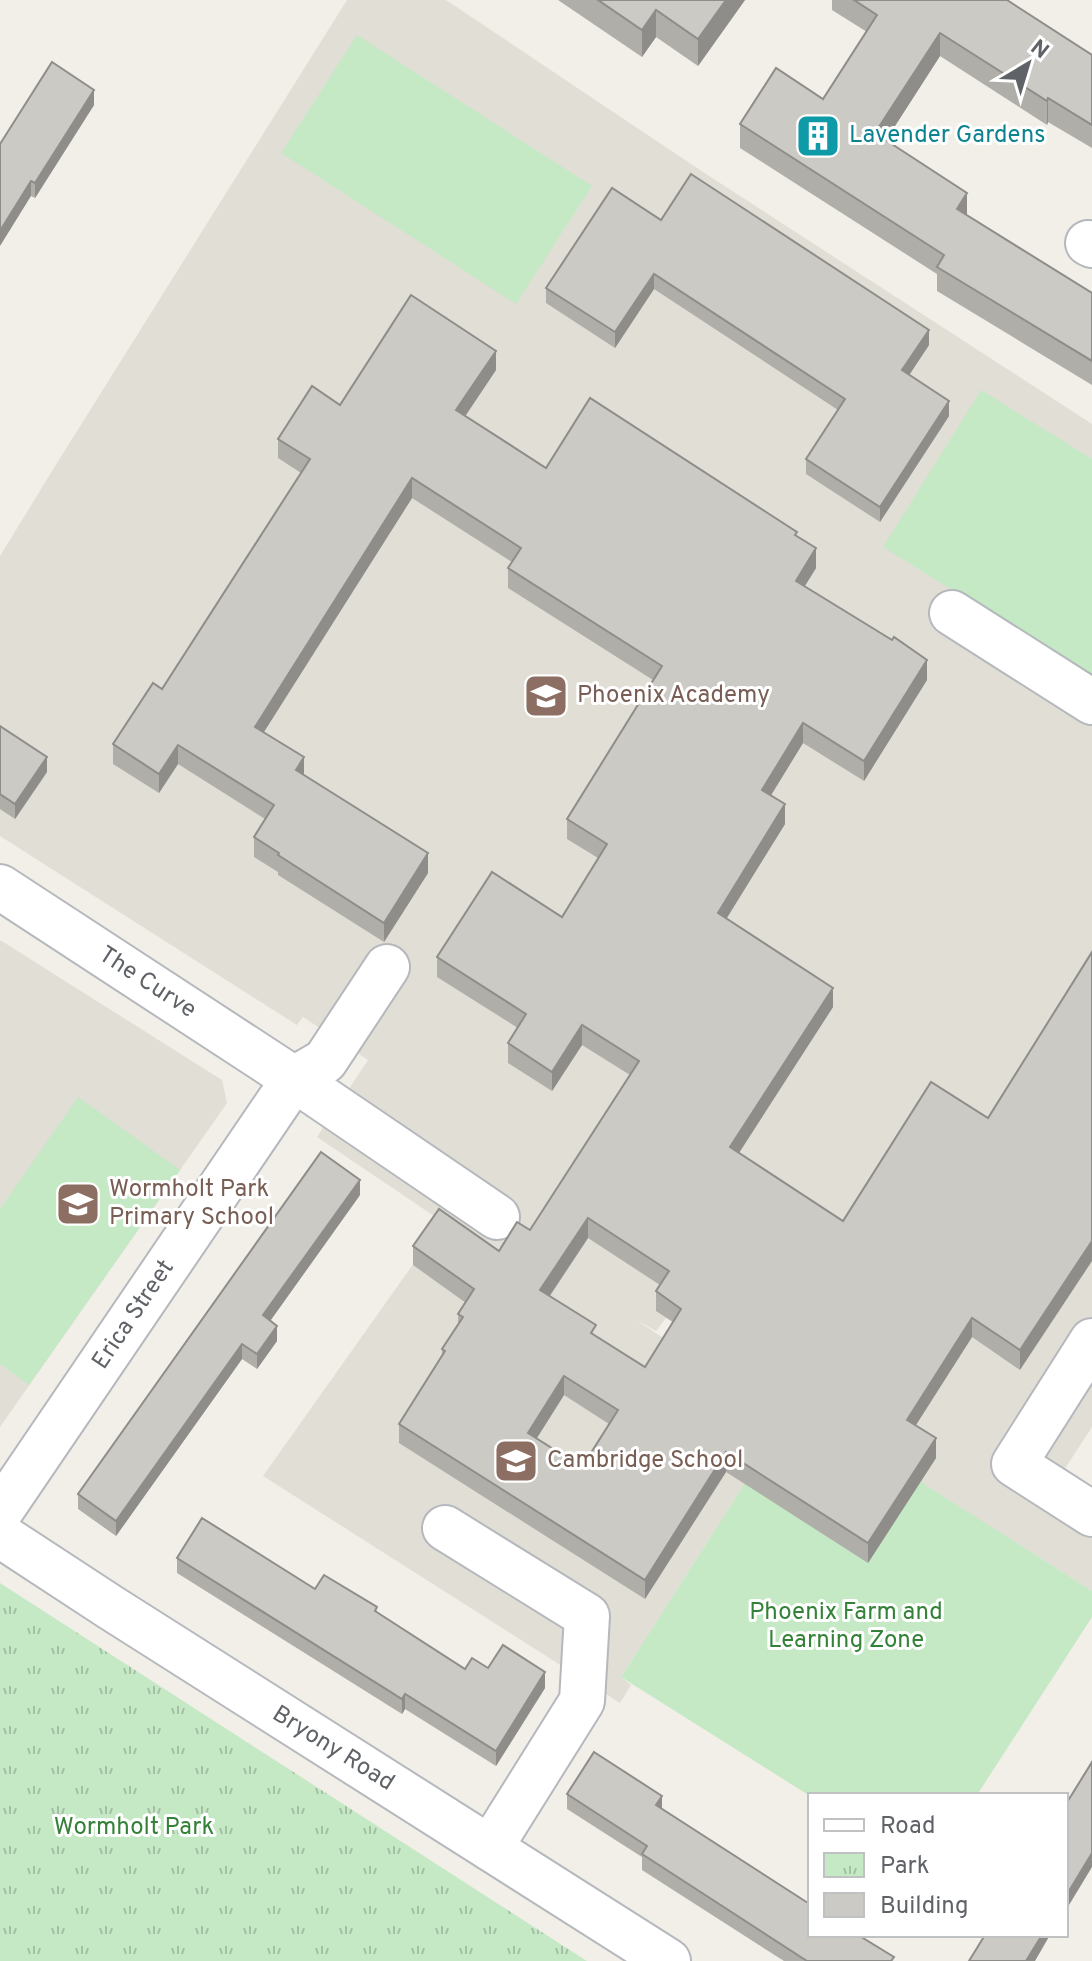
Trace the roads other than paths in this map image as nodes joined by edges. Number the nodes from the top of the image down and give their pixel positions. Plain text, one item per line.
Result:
1 (952, 613) dead end
2 (1092, 702) edge
3 (0, 887) edge
4 (387, 967) dead end
5 (294, 1079) junction
6 (497, 1217) dead end
7 (1092, 1341) edge
8 (0, 1512) edge
9 (1092, 1514) edge
10 (445, 1528) dead end
11 (0, 1535) edge
12 (490, 1848) junction
13 (668, 1961) edge

1 - 2 street
3 - 5 street, The Curve
4 - 5 street
5 - 6 street, The Curve
5 - 8 street, Erica Street
7 - 9 street
10 - 12 street
11 - 12 street, Bryony Road
12 - 13 street, Bryony Road

